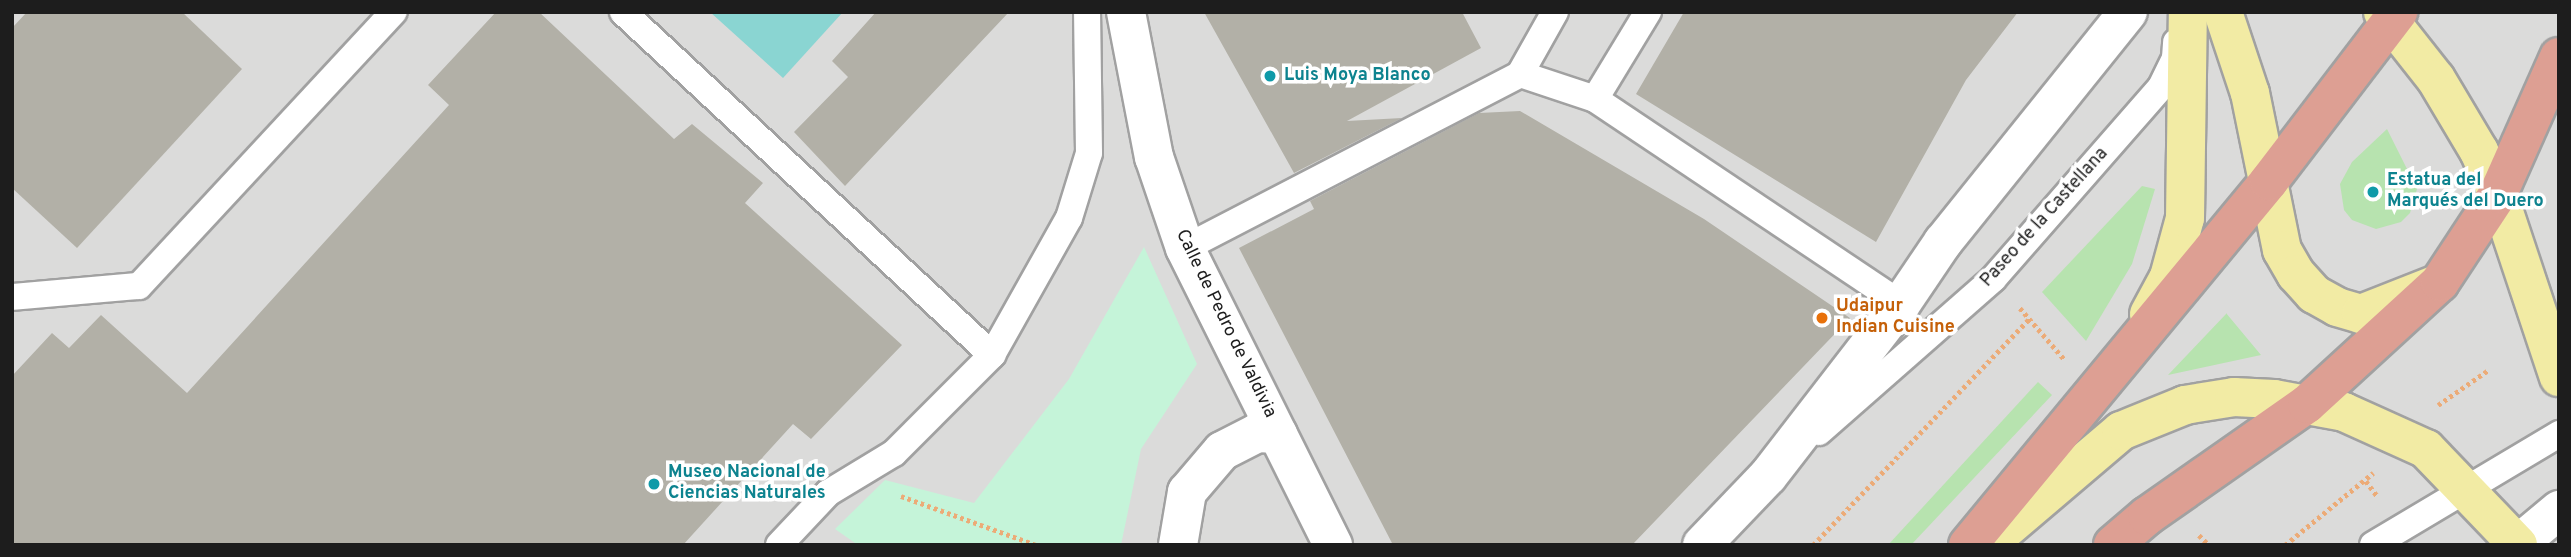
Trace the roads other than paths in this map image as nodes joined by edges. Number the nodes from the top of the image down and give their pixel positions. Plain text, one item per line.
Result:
1 (394, 12) edge
2 (622, 12) edge
3 (1087, 12) edge
4 (1126, 12) edge
5 (1556, 12) edge
6 (1648, 12) edge
7 (2128, 12) edge
8 (2180, 12) edge
9 (2188, 12) edge
10 (2223, 12) edge
11 (2391, 15) edge
12 (2559, 57) edge
13 (1520, 74) junction
14 (1595, 99) junction
15 (2269, 181) junction
16 (2498, 194) junction
17 (1185, 248) junction
18 (2440, 282) junction
19 (12, 297) edge
20 (1901, 304) junction
21 (2130, 349) junction
22 (992, 355) junction
23 (2559, 377) edge
24 (2307, 404) junction
25 (2559, 433) edge
26 (1278, 434) junction
27 (1768, 476) junction
28 (2469, 489) junction
29 (2559, 510) edge
30 (779, 545) edge
31 (1178, 545) edge
32 (1333, 545) edge
33 (1702, 545) edge
34 (1968, 545) edge
35 (1987, 545) edge
36 (2113, 545) edge
37 (2373, 545) edge
38 (2518, 545) edge

1 - 19 lane
2 - 22 lane
3 - 22 lane
4 - 17 street, Calle de Pedro de Valdivia
5 - 13 lane
6 - 14 lane
7 - 20 street, Paseo de la Castellana
8 - 27 lane, Paseo de la Castellana
9 - 21 main road
10 - 15 main road
11 - 15 highway
11 - 16 main road
12 - 16 highway
13 - 14 lane
13 - 17 lane
14 - 20 lane
15 - 18 main road
15 - 21 highway
16 - 18 highway
16 - 23 main road
17 - 26 street, Calle de Pedro de Valdivia
18 - 24 highway
20 - 27 street, Paseo de la Castellana
21 - 34 highway
22 - 30 lane
24 - 28 main road
24 - 35 main road
24 - 36 highway
25 - 28 lane
26 - 31 street
26 - 32 street, Calle de Pedro de Valdivia
27 - 33 street, Paseo de la Castellana
28 - 37 lane
28 - 38 main road
29 - 38 street

